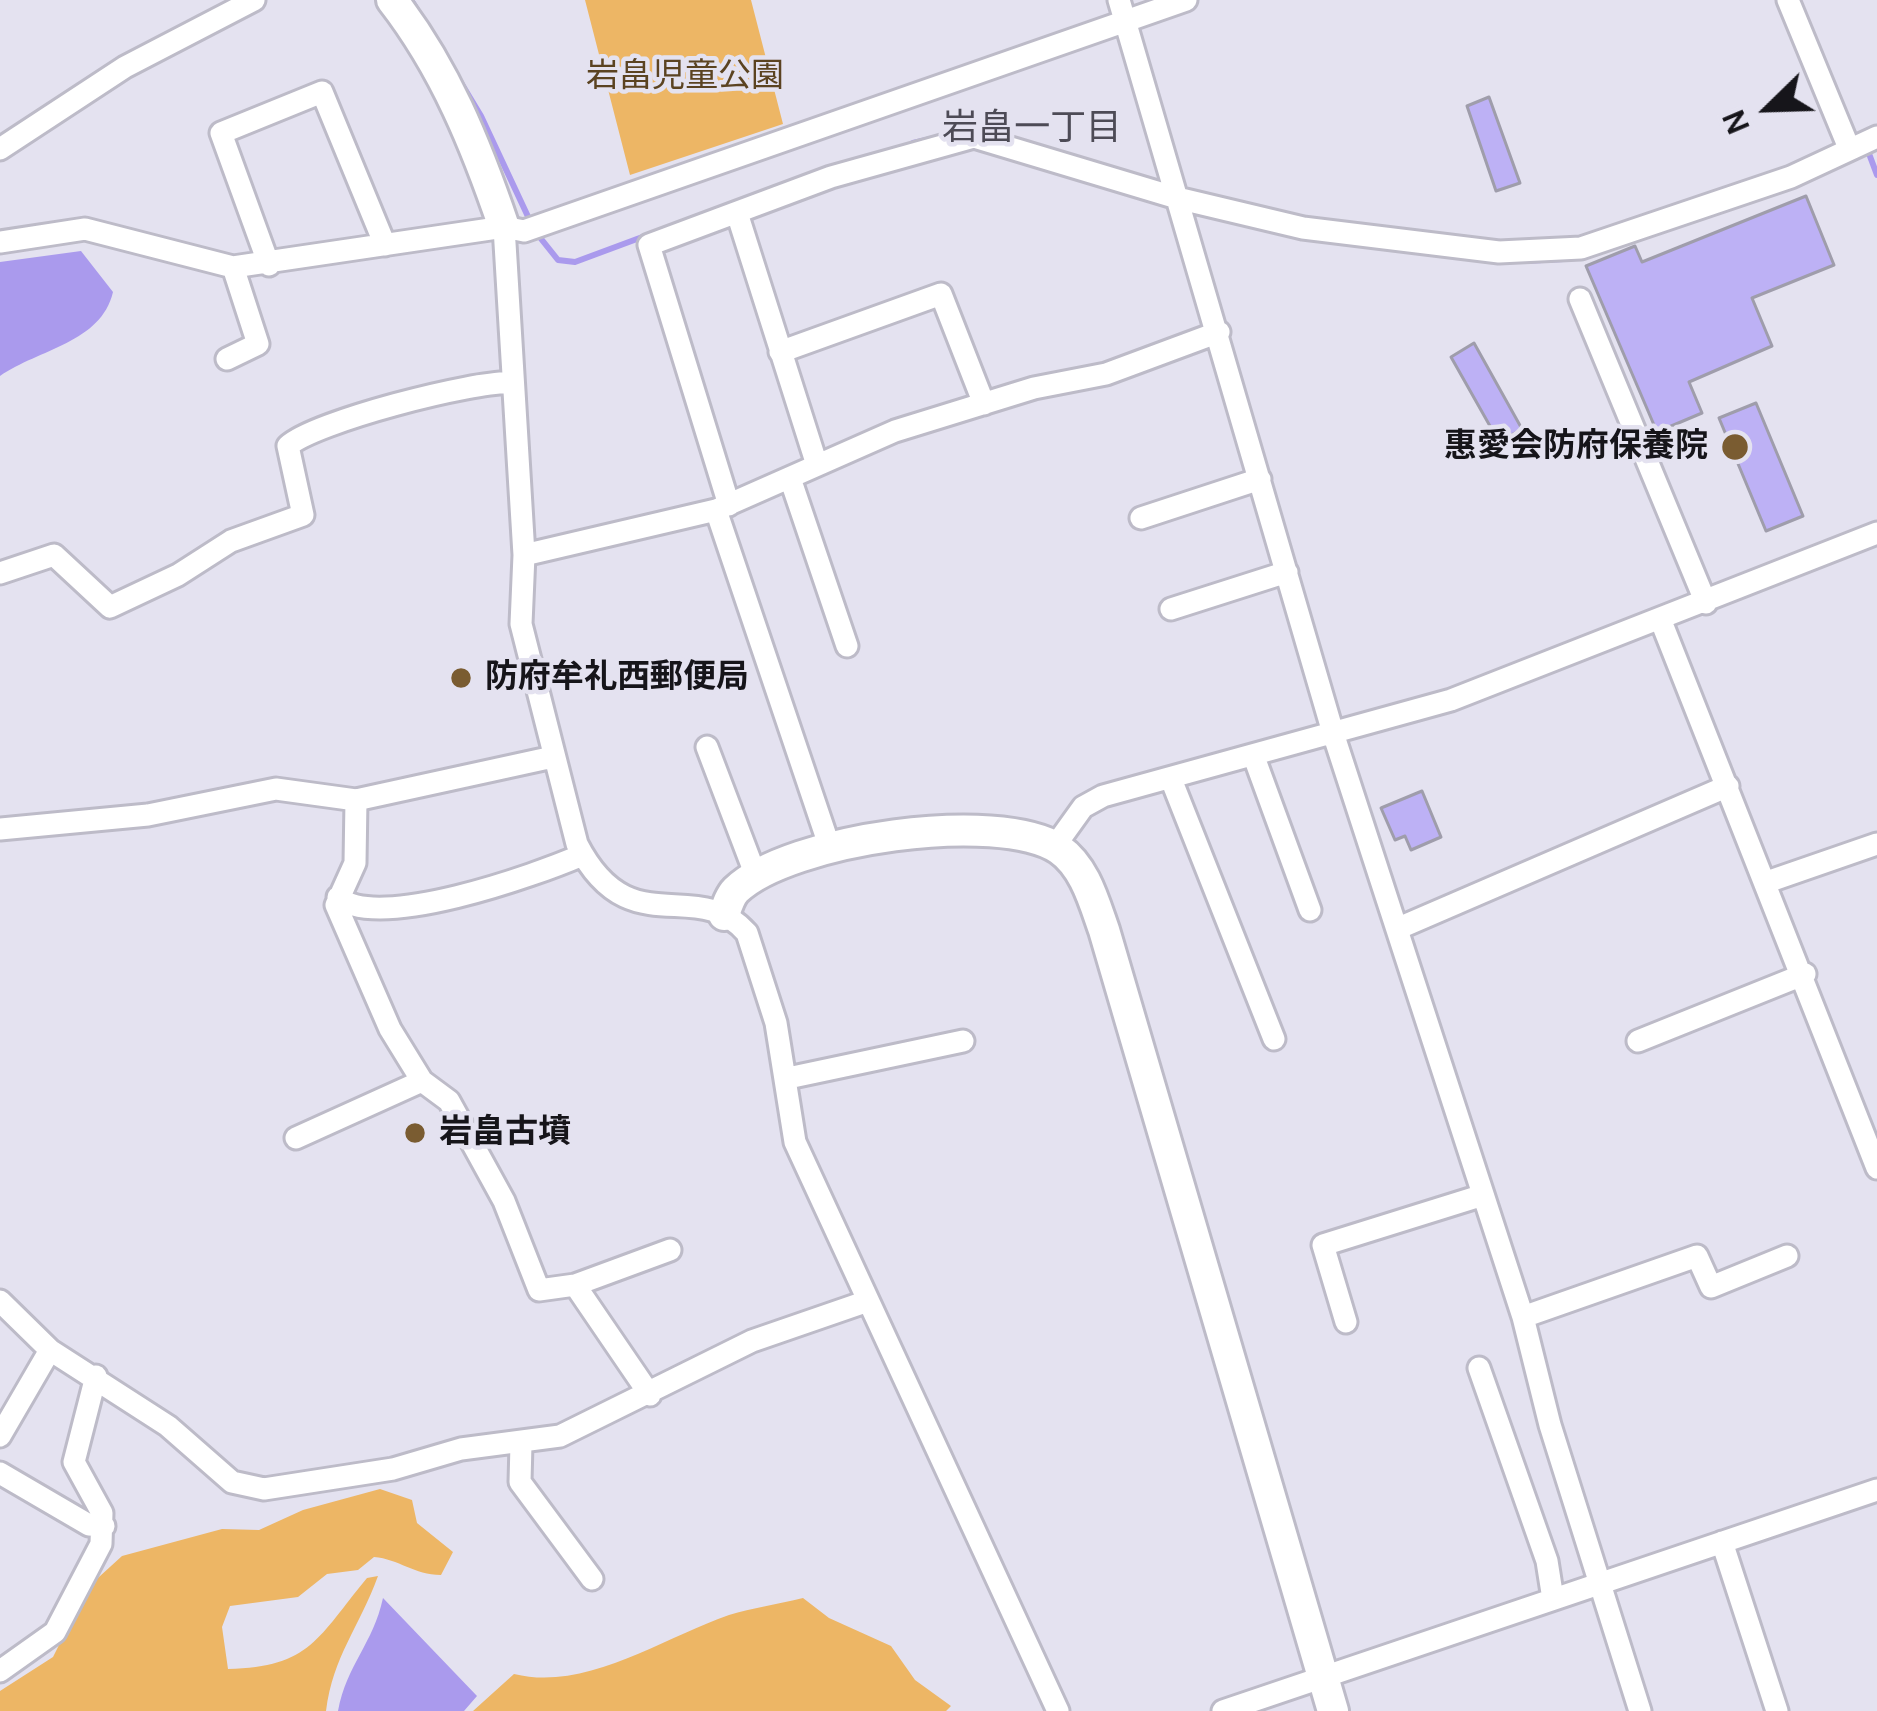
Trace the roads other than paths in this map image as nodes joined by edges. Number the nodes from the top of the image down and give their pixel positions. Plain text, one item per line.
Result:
1 (254, 0) edge
2 (392, 0) edge
3 (1186, 0) edge
4 (1788, 0) edge
5 (1123, 10) edge
6 (1877, 137) edge
7 (0, 148) edge
8 (1849, 148) junction
9 (1177, 199) junction
10 (737, 213) junction
11 (504, 226) junction
12 (0, 242) edge
13 (385, 245) junction
14 (269, 265) junction
15 (233, 267) junction
16 (1580, 299) dead end
17 (1219, 332) junction
18 (780, 352) junction
19 (226, 359) dead end
20 (512, 383) junction
21 (984, 404) junction
22 (817, 465) junction
23 (790, 478) junction
24 (1261, 479) junction
25 (723, 507) junction
26 (1141, 518) dead end
27 (1877, 533) edge
28 (524, 556) junction
29 (1287, 572) junction
30 (0, 573) edge
31 (1706, 603) junction
32 (1172, 609) dead end
33 (1661, 621) junction
34 (847, 646) dead end
35 (1334, 736) junction
36 (707, 747) dead end
37 (553, 757) junction
38 (1254, 757) junction
39 (1171, 779) junction
40 (1728, 786) junction
41 (356, 800) junction
42 (0, 829) edge
43 (1877, 844) edge
44 (1054, 846) junction
45 (830, 848) junction
46 (582, 855) junction
47 (757, 876) junction
48 (1767, 882) junction
49 (338, 898) junction
50 (1310, 910) dead end
51 (724, 915) junction
52 (1399, 928) junction
53 (1804, 974) junction
54 (1274, 1039) dead end
55 (963, 1041) dead end
56 (1638, 1041) dead end
57 (788, 1078) junction
58 (422, 1081) junction
59 (296, 1138) dead end
60 (1877, 1168) edge
61 (1480, 1196) junction
62 (670, 1250) dead end
63 (1787, 1256) dead end
64 (574, 1285) junction
65 (0, 1301) edge
66 (865, 1302) junction
67 (1523, 1317) junction
68 (1346, 1322) dead end
69 (50, 1350) junction
70 (1479, 1368) dead end
71 (96, 1376) junction
72 (650, 1395) junction
73 (0, 1436) edge
74 (521, 1444) junction
75 (0, 1473) edge
76 (1877, 1490) edge
77 (104, 1526) junction
78 (1722, 1542) junction
79 (592, 1579) dead end
80 (1602, 1582) junction
81 (1553, 1600) junction
82 (0, 1671) edge
83 (1323, 1677) junction
84 (1058, 1711) edge
85 (1223, 1711) edge
86 (1333, 1711) edge
87 (1640, 1711) edge
88 (1777, 1711) edge

1 - 7 street
2 - 11 street
3 - 5 street
4 - 8 street
5 - 9 street
5 - 11 street
6 - 8 street
8 - 9 street
9 - 10 street
9 - 17 street
10 - 18 street
10 - 25 street
11 - 13 street
11 - 20 street
12 - 15 street
13 - 14 street
13 - 14 street
14 - 15 street
15 - 19 street
16 - 31 street
17 - 21 street
17 - 24 street
18 - 21 street
18 - 22 street
20 - 28 street
20 - 30 street
21 - 22 street
22 - 23 street
23 - 25 street
23 - 34 street
24 - 26 street
24 - 29 street
25 - 28 street
25 - 45 street
27 - 31 street
28 - 37 street
29 - 32 street
29 - 35 street
31 - 33 street
33 - 35 street
33 - 40 street
35 - 38 street
35 - 52 street
36 - 47 street
37 - 41 street
37 - 46 street
38 - 39 street
38 - 50 street
39 - 44 street
39 - 54 street
40 - 48 street
40 - 52 street
41 - 42 street
41 - 49 street
43 - 48 street
44 - 45 street
44 - 83 street
45 - 47 street
46 - 49 street
46 - 51 street
47 - 51 street
48 - 53 street
49 - 58 street
51 - 57 street
52 - 61 street
53 - 56 street
53 - 60 street
55 - 57 street
57 - 66 street
58 - 59 street
58 - 64 street
61 - 67 street
61 - 68 street
62 - 64 street
63 - 67 street
64 - 72 street
65 - 69 street
66 - 72 street
66 - 84 street
67 - 80 street
69 - 71 street
69 - 73 street
70 - 81 street
71 - 74 street
71 - 77 street
72 - 74 street
74 - 79 street
75 - 77 street
76 - 78 street
77 - 82 street
78 - 80 street
78 - 88 street
80 - 81 street
80 - 87 street
81 - 83 street
83 - 85 street
83 - 86 street

